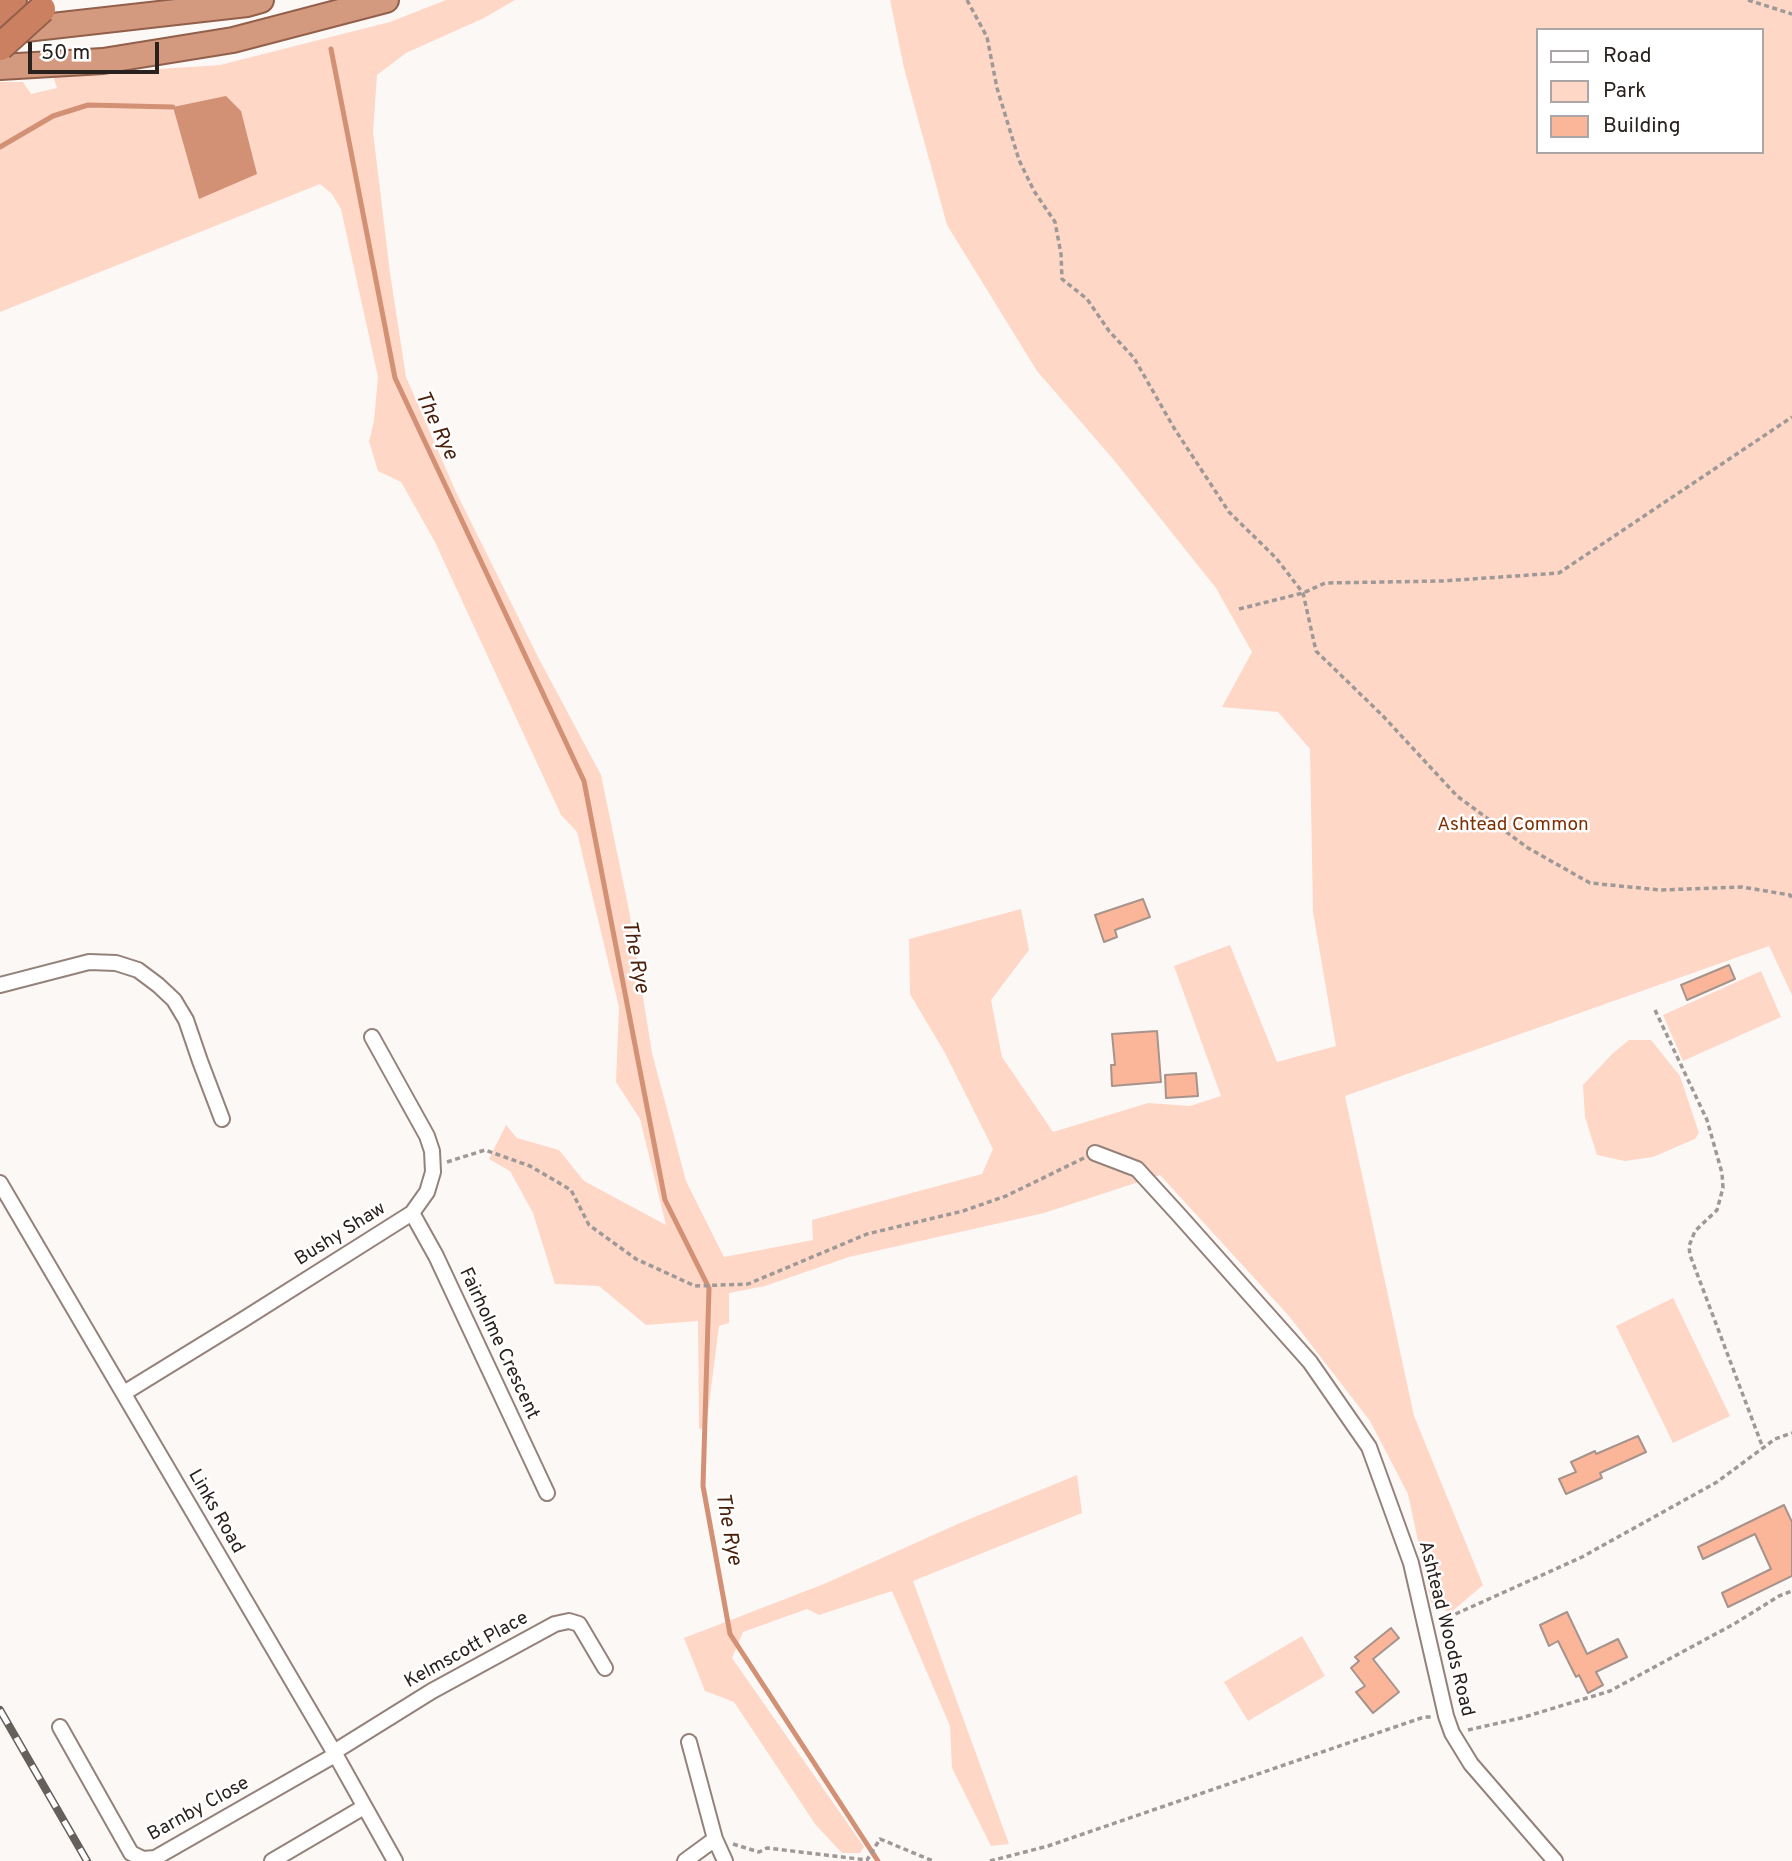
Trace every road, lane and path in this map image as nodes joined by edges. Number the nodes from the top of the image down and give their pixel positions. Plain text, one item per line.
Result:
1 (261, 0) edge
2 (386, 0) edge
3 (968, 0) edge
4 (1748, 0) edge
5 (47, 5) edge
6 (4, 14) edge
7 (1792, 14) edge
8 (0, 47) edge
9 (0, 67) edge
10 (1792, 418) edge
11 (1303, 593) junction
12 (1239, 609) dead end
13 (1792, 898) edge
14 (0, 985) edge
15 (1655, 1010) dead end
16 (372, 1037) dead end
17 (222, 1119) dead end
18 (1095, 1153) joint
19 (433, 1172) junction
20 (0, 1182) edge
21 (412, 1213) junction
22 (124, 1393) junction
23 (1792, 1433) edge
24 (1763, 1448) junction
25 (547, 1493) dead end
26 (1792, 1591) edge
27 (1426, 1628) junction
28 (604, 1668) dead end
29 (1424, 1717) dead end
30 (60, 1727) dead end
31 (1452, 1733) junction
32 (689, 1742) dead end
33 (335, 1754) junction
34 (364, 1807) junction
35 (715, 1839) junction
36 (143, 1860) edge
37 (867, 1860) edge
38 (272, 1861) edge
39 (395, 1861) edge
40 (685, 1861) edge
41 (725, 1861) edge
42 (933, 1861) edge
43 (990, 1861) edge
44 (1555, 1861) edge

1 - 6 highway
2 - 9 highway
3 - 11 path
4 - 7 path
5 - 8 highway, bridge
10 - 11 path
11 - 12 path
11 - 13 path
14 - 17 street
15 - 24 path
16 - 19 street
18 - 19 path
18 - 27 street, Ashtead Woods Road
19 - 21 street, Bushy Shaw
20 - 22 street, Links Road
21 - 22 street, Bushy Shaw
21 - 25 street, Fairholme Crescent
22 - 33 street, Links Road
23 - 24 path
24 - 27 path
26 - 31 path
27 - 31 street, Ashtead Woods Road
28 - 33 street, Kelmscott Place
29 - 43 path
30 - 36 street, Barnby Close
31 - 44 street, Ashtead Woods Road
32 - 35 street
33 - 34 street, Links Road
33 - 36 street, Barnby Close
34 - 38 street
34 - 39 street, Links Road
35 - 37 path
35 - 40 street
35 - 41 street
37 - 42 path

